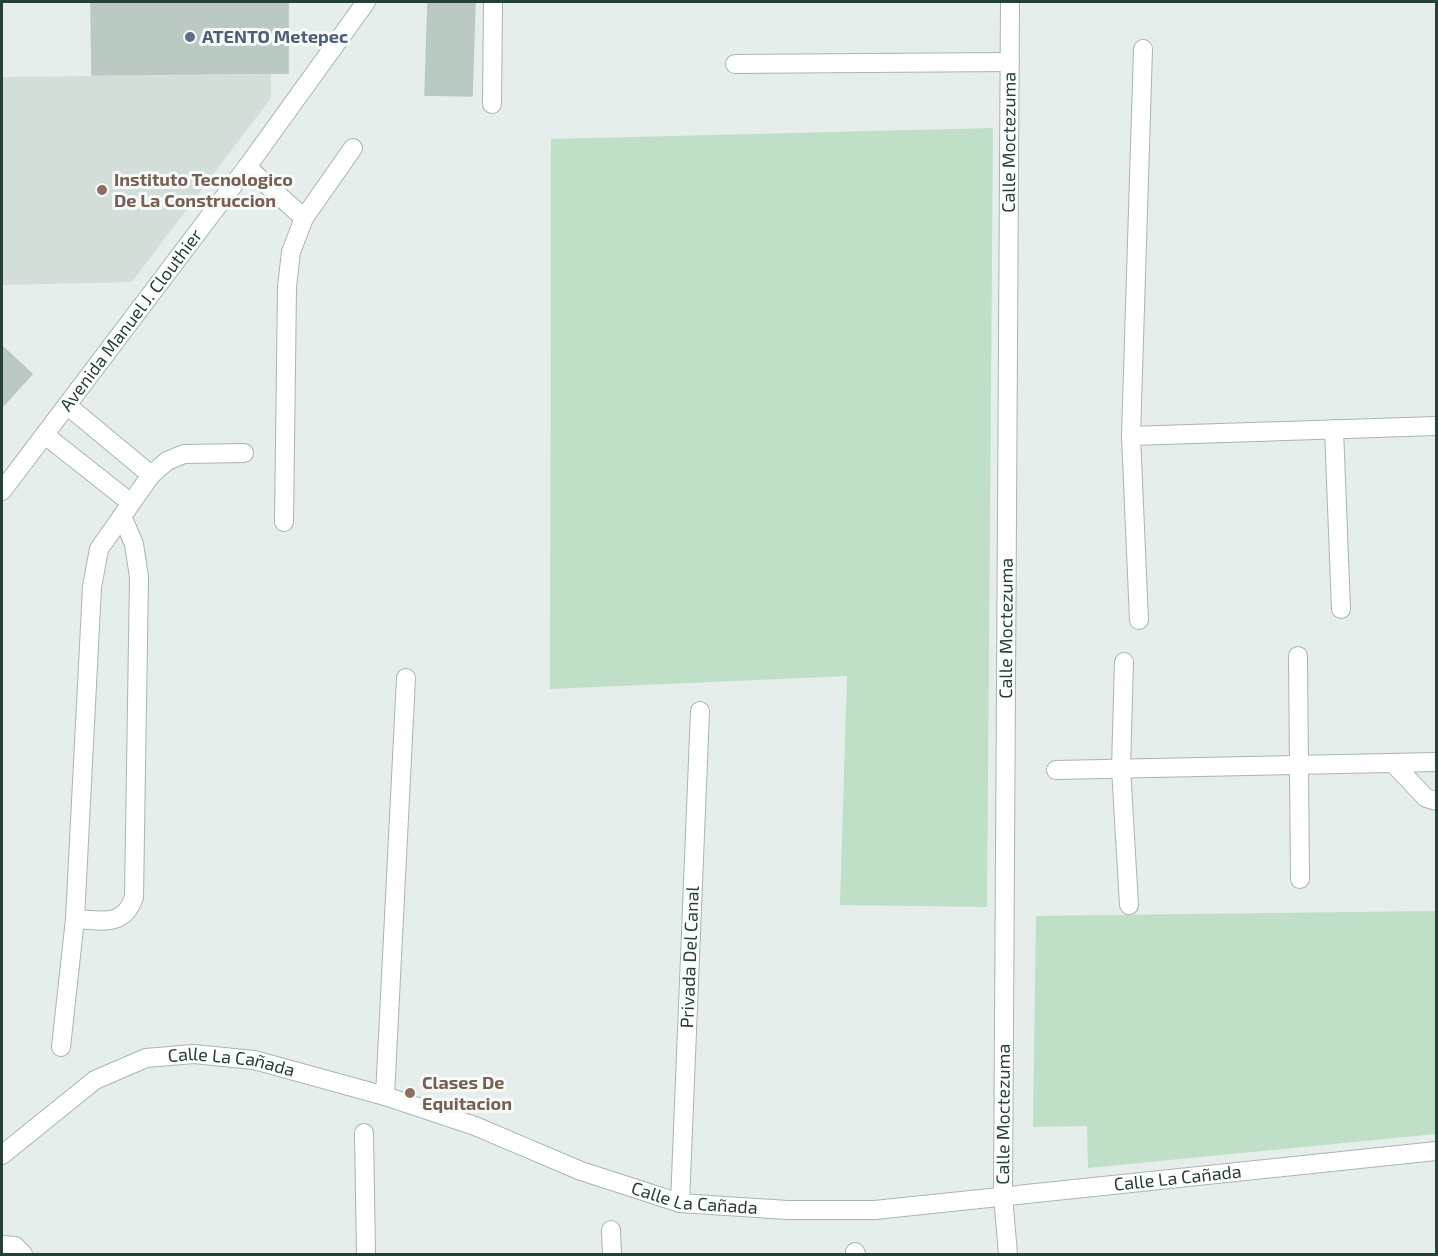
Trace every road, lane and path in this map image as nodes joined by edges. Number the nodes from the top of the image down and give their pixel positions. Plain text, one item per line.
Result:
1 (346, 2) edge
2 (366, 2) edge
3 (493, 2) edge
4 (1010, 2) edge
5 (347, 27) junction
6 (1143, 49) dead end
7 (1010, 62) junction
8 (735, 63) dead end
9 (492, 104) dead end
10 (353, 148) dead end
11 (247, 167) junction
12 (304, 218) junction
13 (68, 406) junction
14 (1437, 426) edge
15 (1334, 429) junction
16 (45, 435) junction
17 (1131, 436) junction
18 (244, 453) dead end
19 (150, 475) junction
20 (2, 491) edge
21 (126, 510) junction
22 (284, 522) dead end
23 (1341, 609) dead end
24 (1139, 620) dead end
25 (1298, 656) dead end
26 (1124, 662) dead end
27 (406, 678) dead end
28 (699, 711) dead end
29 (1437, 762) edge
30 (1393, 763) junction
31 (1299, 764) junction
32 (1121, 768) junction
33 (1056, 770) dead end
34 (1437, 801) edge
35 (1300, 879) dead end
36 (1129, 905) dead end
37 (75, 920) junction
38 (61, 1047) dead end
39 (385, 1096) junction
40 (364, 1132) dead end
41 (1437, 1150) edge
42 (2, 1155) edge
43 (1004, 1196) junction
44 (680, 1203) junction
45 (611, 1230) dead end
46 (2, 1245) edge
47 (22, 1254) edge
48 (366, 1254) edge
49 (612, 1254) edge
50 (1008, 1254) edge

1 - 5 street
2 - 5 street, Avenida Manuel J. Clouthier
3 - 9 street
4 - 7 street, Calle Moctezuma
5 - 11 street, Avenida Manuel J. Clouthier
6 - 17 street
7 - 8 street
7 - 43 street, Calle Moctezuma
10 - 12 street
11 - 12 street
11 - 13 street, Avenida Manuel J. Clouthier
12 - 22 street
13 - 16 street, Avenida Manuel J. Clouthier
13 - 19 street
14 - 15 street
15 - 17 street
15 - 23 street
16 - 20 street, Avenida Manuel J. Clouthier
16 - 21 street
17 - 24 street
18 - 19 street
19 - 21 street
21 - 37 street
21 - 37 street
25 - 31 street
26 - 32 street
27 - 39 street
28 - 44 street, Privada Del Canal
29 - 30 street
30 - 31 street
30 - 34 street
31 - 32 street
31 - 35 street
32 - 33 street
32 - 36 street
37 - 38 street
39 - 42 street, Calle La Cañada
39 - 44 street, Calle La Cañada
40 - 48 street
41 - 43 street, Calle La Cañada
43 - 44 street, Calle La Cañada
43 - 50 street, Calle Moctezuma
45 - 49 street
46 - 47 street

